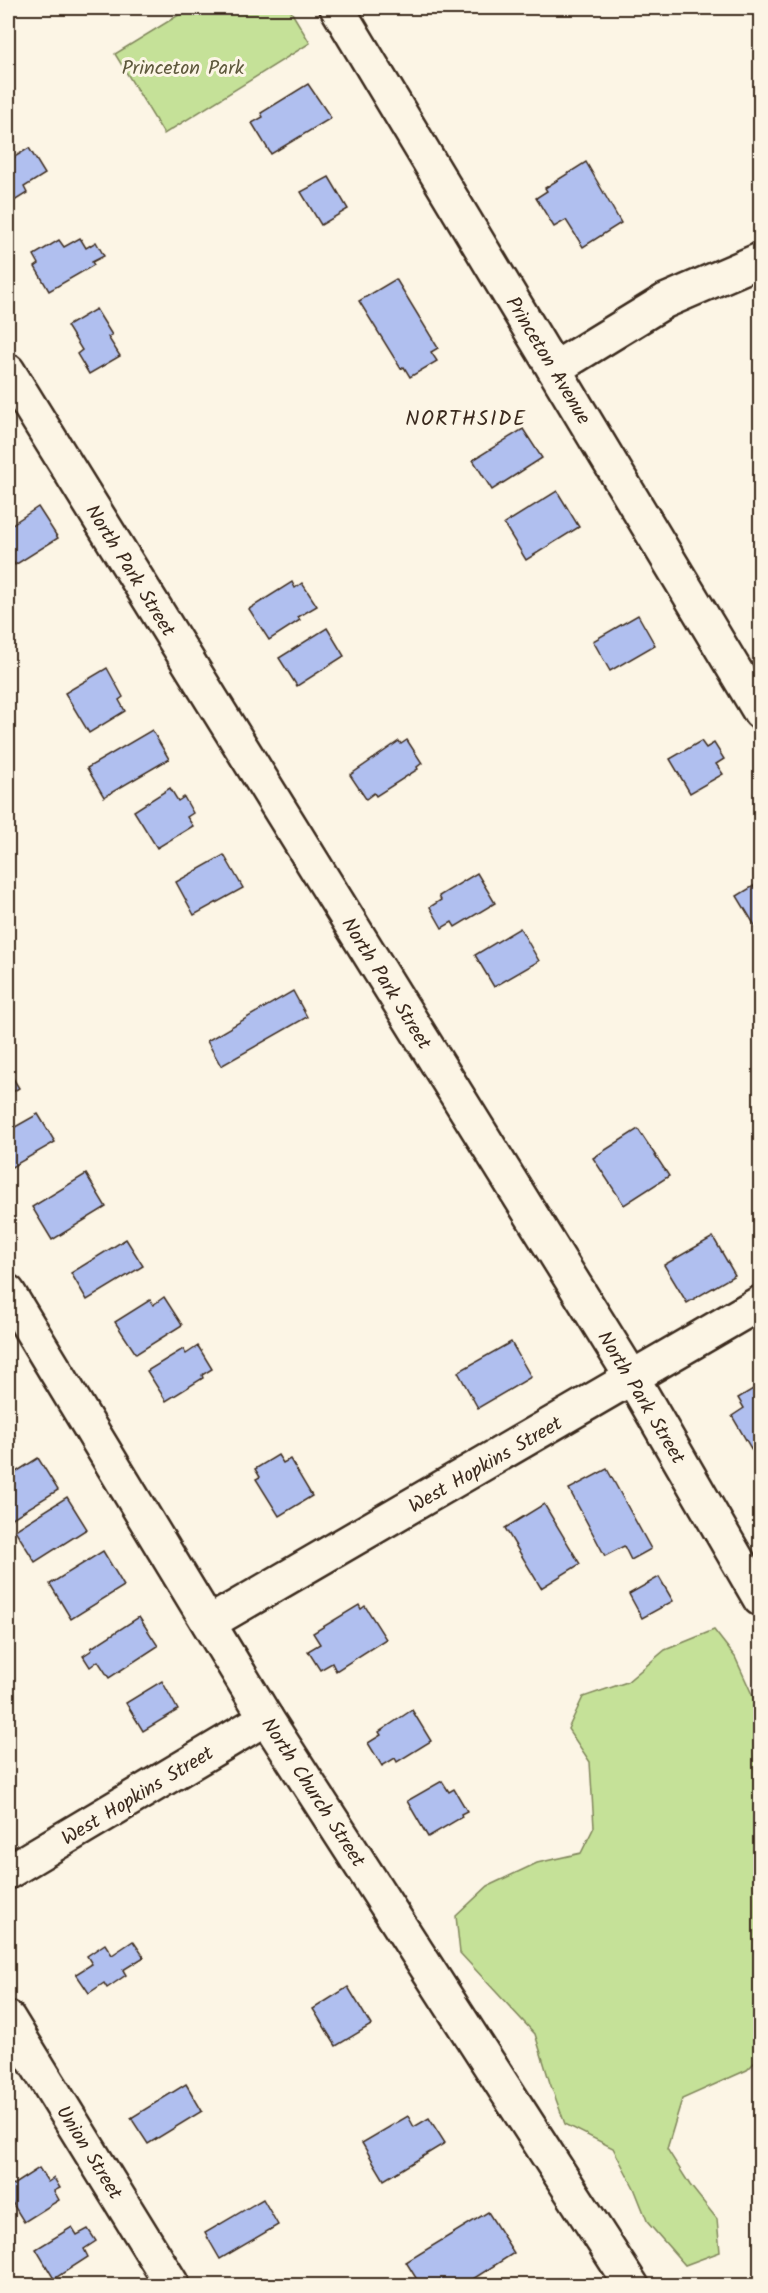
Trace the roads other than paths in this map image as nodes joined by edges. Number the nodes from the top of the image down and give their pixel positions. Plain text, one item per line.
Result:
1 (337, 8) edge
2 (760, 260) edge
3 (554, 369) junction
4 (8, 371) edge
5 (760, 712) edge
6 (8, 1292) edge
7 (760, 1303) edge
8 (633, 1379) junction
9 (760, 1599) edge
10 (209, 1623) junction
11 (266, 1718) junction
12 (8, 1872) edge
13 (8, 2018) edge
14 (172, 2286) edge
15 (632, 2286) edge

1 - 3 main road, Princeton Avenue
2 - 3 main road
3 - 5 main road, Princeton Avenue
4 - 8 main road, North Park Street
6 - 10 main road, North Church Street
7 - 8 main road, West Hopkins Street
8 - 9 main road, North Park Street
8 - 10 main road, West Hopkins Street
10 - 11 main road, North Church Street
11 - 12 main road, West Hopkins Street
11 - 15 main road, North Church Street
13 - 14 main road, Union Street

